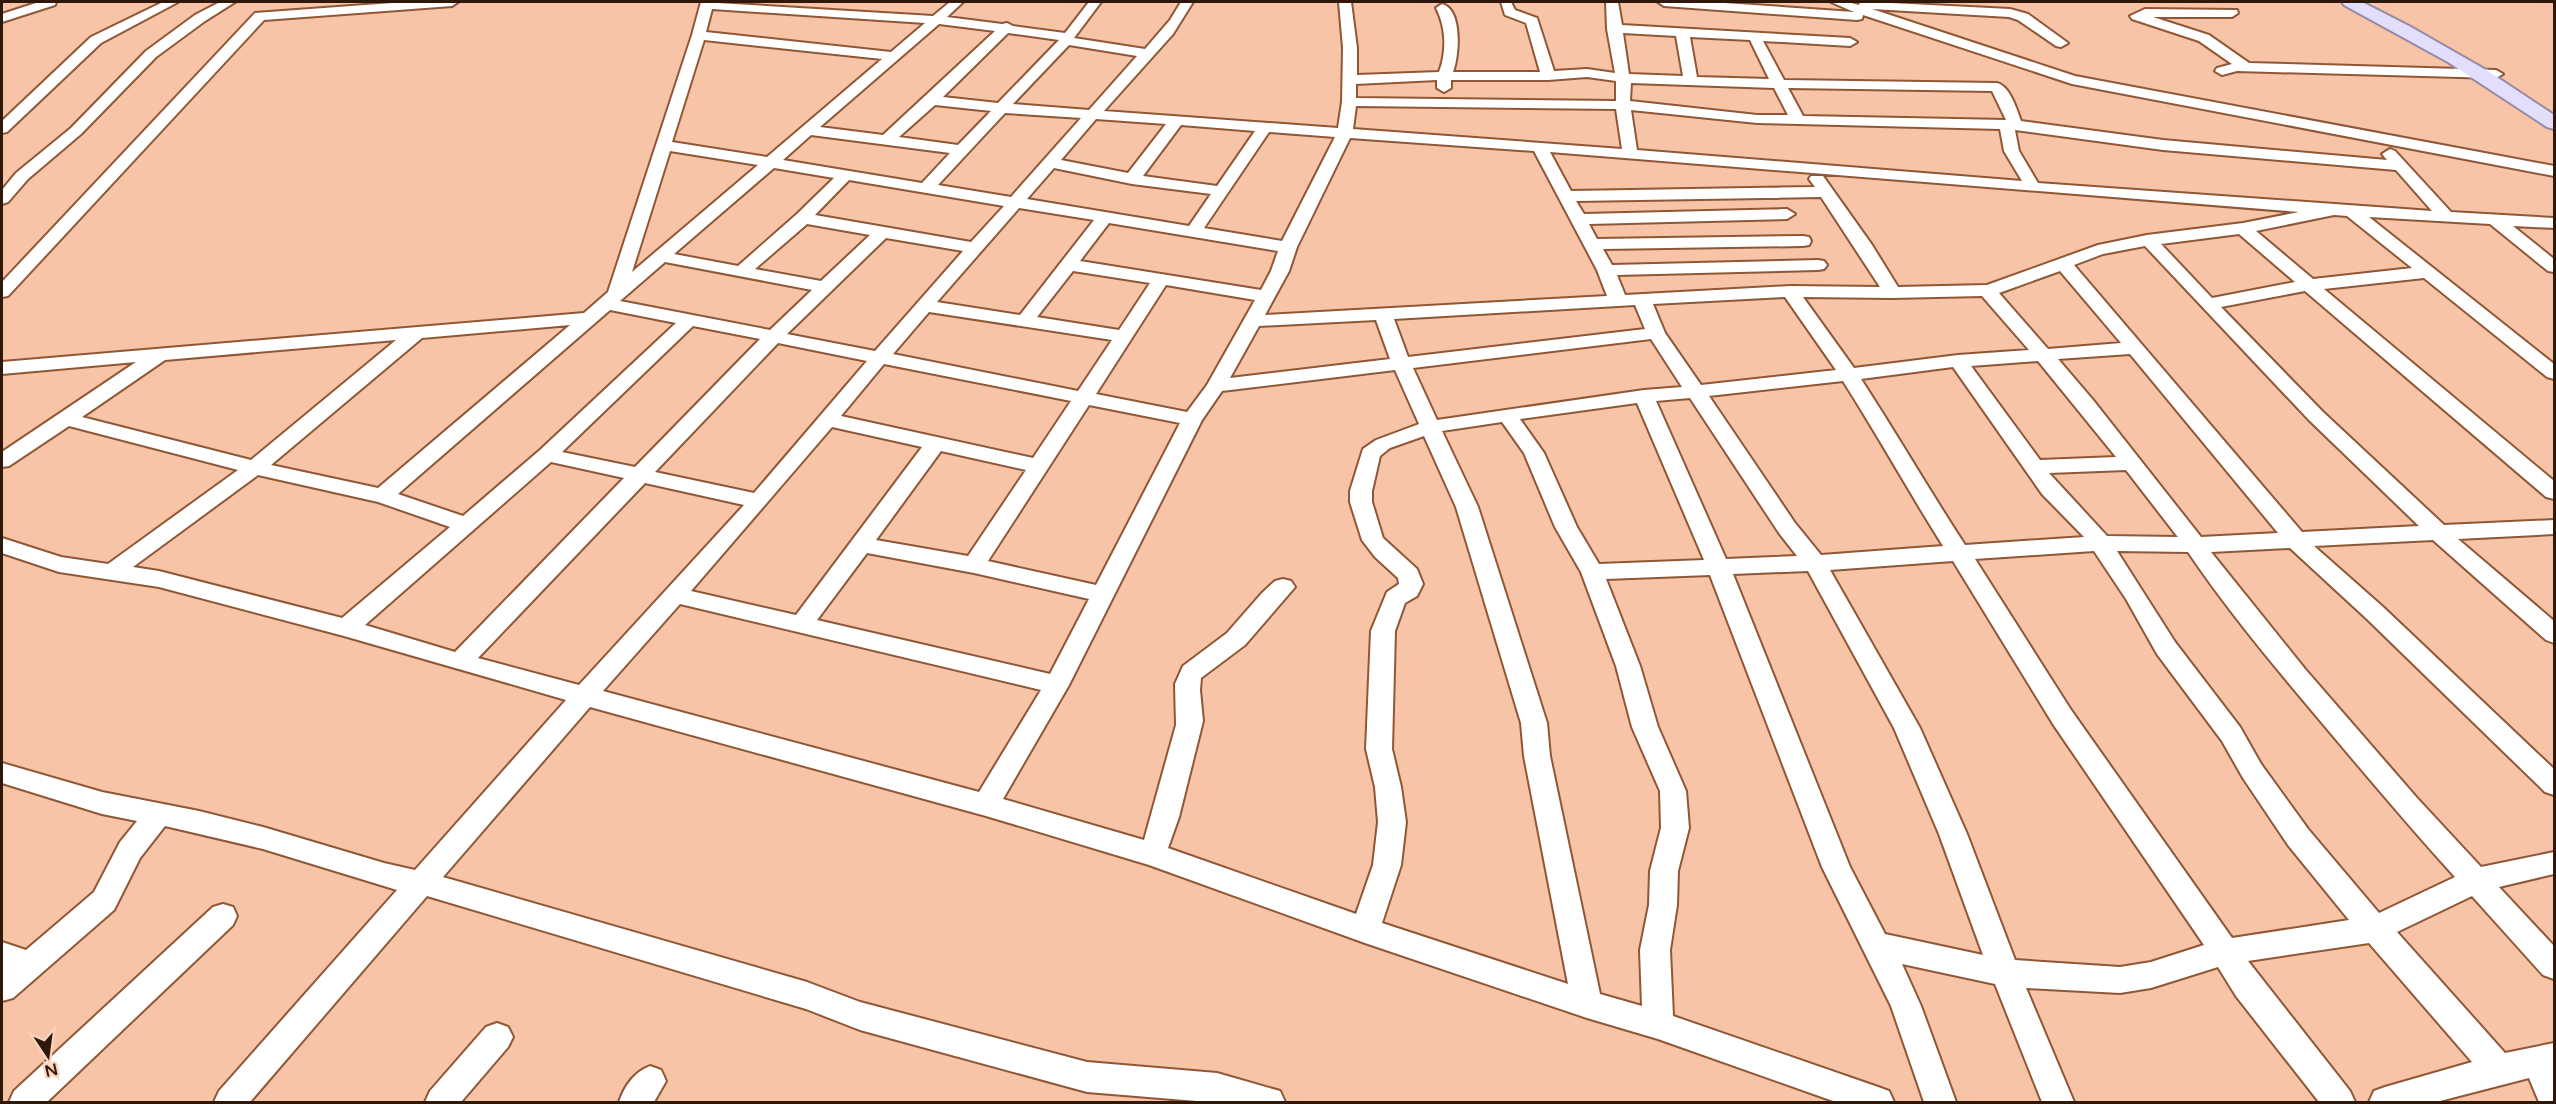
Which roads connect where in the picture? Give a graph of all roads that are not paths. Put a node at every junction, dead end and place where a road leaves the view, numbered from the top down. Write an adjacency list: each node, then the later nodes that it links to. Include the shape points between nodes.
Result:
1 (59, 2): 13 (street)
2 (172, 2): 56 (street, via 96,40)
3 (230, 2): 78 (street, via 200,18 151,54)
4 (452, 2): 17 (street)
5 (957, 2): 22 (street)
6 (1095, 2): 28 (street)
7 (1187, 2): 31 (street, via 1164,38)
8 (1345, 2): 40 (street)
9 (1612, 2): 24 (street)
10 (1664, 2): 20 (street)
11 (2350, 2): 36 (main road)
12 (2362, 2): 36 (main road, via 2427,34)
13 (47, 3): 21 (street)
14 (707, 3): 22 (street); 26 (street)
15 (1506, 3): 38 (street, via 1510,12 1535,26)
16 (1841, 3): 20 (street); 30 (street, via 2010,13 2023,17)
17 (269, 8): 109 (street)
18 (1442, 8): 37 (street, via 1450,22 1453,40)
19 (2232, 13): 33 (street, via 2136,15 2204,38)
20 (1879, 16): 35 (street)
21 (2, 18)
22 (937, 20): 23 (street); 32 (street)
23 (1007, 27): 28 (street); 44 (street)
24 (1614, 29): 25 (street); 39 (street)
25 (1682, 33): 27 (street); 41 (street)
26 (699, 35): 32 (street); 61 (street)
27 (1754, 36): 29 (street); 43 (street)
28 (1067, 38): 31 (street, via 1088,45); 48 (street)
29 (1850, 42)
30 (2061, 43)
31 (1147, 53): 49 (street)
32 (894, 56): 57 (street)
33 (2247, 68): 34 (street); 36 (street)
34 (2222, 71)
35 (2052, 73): 42 (street); 59 (street, via 2096,85)
36 (2490, 74): 50 (main road); 53 (main road)
37 (1443, 76): 38 (street); 40 (street); 46 (street)
38 (1548, 76): 39 (street, via 1587,73)
39 (1623, 78): 41 (street); 47 (street)
40 (1350, 80): 45 (street)
41 (1691, 81): 43 (street)
42 (2007, 81): 43 (street, via 1946,85); 54 (street)
43 (1781, 84): 52 (street)
44 (932, 100): 48 (street); 60 (street)
45 (1349, 102): 46 (street); 58 (street)
46 (1446, 103): 47 (street)
47 (1623, 105): 52 (street, via 1757,119); 64 (street)
48 (1003, 108): 49 (street); 63 (street)
49 (1093, 113): 51 (street); 66 (street)
50 (2554, 113)
51 (1178, 119): 55 (street); 71 (street)
52 (1797, 119): 54 (street)
53 (2554, 123)
54 (2011, 125): 67 (street, via 2163,145); 72 (street, via 2007,139 2011,153)
55 (1266, 126): 58 (street); 74 (street)
56 (2, 129)
57 (806, 130): 60 (street); 65 (street)
58 (1345, 132): 62 (street); 94 (street)
59 (2379, 138): 67 (street); 69 (street)
60 (887, 140): 63 (street)
61 (663, 145): 65 (street); 113 (street)
62 (1539, 147): 64 (street); 77 (street)
63 (962, 150): 73 (street)
64 (1630, 154): 68 (street)
65 (768, 162): 70 (street); 96 (street)
66 (1050, 163): 71 (street); 79 (street)
67 (2399, 166): 82 (street)
68 (1811, 170): 72 (street); 75 (street)
69 (2554, 171)
70 (845, 175): 73 (street); 84 (street)
71 (1132, 179): 74 (street)
72 (2033, 187): 80 (street)
73 (926, 188): 79 (street)
74 (1221, 191): 89 (street)
75 (1826, 192): 76 (street); 111 (street)
76 (1774, 193): 77 (street); 81 (street)
77 (1567, 196): 86 (street)
78 (2, 199)
79 (1015, 202): 83 (street); 95 (street)
80 (2342, 210): 82 (street); 88 (street); 103 (street)
81 (1787, 214): 86 (street); 91 (street)
82 (2445, 215): 85 (street)
83 (1105, 217): 89 (street); 98 (street)
84 (803, 218): 90 (street); 102 (street)
85 (2493, 218): 87 (street); 100 (street)
86 (1578, 219): 93 (street)
87 (2554, 223)
88 (2242, 228): 92 (street); 105 (street)
89 (1194, 231): 94 (street)
90 (882, 232): 95 (street); 106 (street)
91 (1803, 241): 93 (street); 99 (street)
92 (2151, 242): 97 (street, via 2108,248); 115 (street)
93 (1591, 244): 101 (street)
94 (1288, 247): 112 (street)
95 (975, 248): 116 (street)
96 (659, 256): 102 (street); 113 (street)
97 (2063, 264): 107 (street); 126 (street)
98 (1070, 265): 104 (street); 120 (street)
99 (1818, 265): 101 (street); 110 (street)
100 (2554, 267)
101 (1606, 270): 114 (street)
102 (742, 272): 106 (street)
103 (2427, 272): 105 (street); 134 (street)
104 (1161, 279): 112 (street); 124 (street)
105 (2310, 285): 115 (street); 152 (street)
106 (824, 287): 125 (street)
107 (1987, 290): 111 (street); 127 (street)
108 (1790, 291): 110 (street); 114 (street); 133 (street)
109 (2, 292)
110 (1834, 292): 111 (street)
111 (1892, 293)
112 (1267, 296): 121 (street)
113 (610, 298): 118 (street); 119 (street)
114 (1630, 299): 117 (street); 122 (street)
115 (2208, 304): 157 (street, via 2316,416)
116 (925, 306): 120 (street); 129 (street)
117 (1383, 315): 121 (street); 131 (street)
118 (587, 318): 123 (street); 153 (street)
119 (690, 320): 125 (street); 145 (street)
120 (1025, 321): 124 (street)
121 (1251, 321): 135 (street)
122 (1656, 333): 131 (street); 136 (street)
123 (415, 334): 128 (street); 150 (street)
124 (1123, 336): 138 (street)
125 (773, 337): 129 (street); 151 (street)
126 (2135, 348): 127 (street); 158 (street)
127 (2043, 354): 130 (street); 147 (street)
128 (159, 355): 132 (street); 140 (street)
129 (879, 358): 138 (street); 142 (street)
130 (1958, 361): 133 (street); 149 (street)
131 (1401, 363): 135 (street); 143 (street)
132 (2, 368)
133 (1848, 374): 136 (street); 163 (street)
134 (2554, 374)
135 (1216, 386): 141 (street)
136 (1695, 392): 137 (street); 164 (street)
137 (1644, 396): 139 (street); 166 (street)
138 (1083, 397): 141 (street); 148 (street)
139 (1507, 415): 143 (street); 168 (street, via 1534,453 1566,527)
140 (66, 419): 146 (street); 150 (street)
141 (1192, 419): 170 (street)
142 (829, 420): 144 (street); 154 (street)
143 (1431, 427): 188 (street, via 1376,448 1370,454 1361,491 1373,540 1409,575 1411,584 1409,590 1395,598 1383,631 1378,749 1392,822 1387,866); 196 (street, via 1467,507 1534,723 1537,756)
144 (936, 443): 148 (street); 161 (street)
145 (547, 455): 151 (street); 155 (street)
146 (2, 461)
147 (2130, 463): 149 (street); 162 (street)
148 (1038, 466): 165 (street)
149 (2034, 467): 159 (street)
150 (254, 468): 153 (street); 167 (street)
151 (642, 475): 154 (street); 175 (street)
152 (2554, 492)
153 (382, 496): 155 (street)
154 (759, 501): 171 (street)
155 (467, 525): 173 (street)
156 (2554, 527): 157 (street)
157 (2438, 532): 158 (street); 174 (street)
158 (2295, 539): 162 (street); 179 (street)
159 (2099, 543): 162 (street); 163 (street); 187 (street, via 2166,648 2231,734 2277,808)
160 (2, 544): 167 (street, via 59,564)
161 (860, 544): 165 (street); 172 (street)
162 (2195, 545): 184 (street, via 2296,675 2407,806)
163 (1958, 554): 164 (street); 190 (street, via 2062,717)
164 (1815, 563): 166 (street); 194 (street, via 1907,728 1953,834)
165 (974, 565): 170 (street)
166 (1719, 568): 168 (street); 189 (street, via 1836,867)
167 (113, 571): 173 (street, via 198,588)
168 (1592, 572): 197 (street, via 1628,666 1645,727 1673,791 1675,828 1664,871 1655,950)
169 (1283, 587): 182 (street, via 1269,597 1261,612 1234,641 1187,679 1190,723 1165,824)
170 (1103, 594): 176 (street)
171 (674, 596): 172 (street); 177 (street)
172 (802, 624): 176 (street)
173 (346, 628): 175 (street)
174 (2554, 634)
175 (460, 662): 177 (street)
176 (1057, 685): 180 (street)
177 (585, 695): 180 (street); 185 (street)
178 (2, 773): 181 (street, via 102,803)
179 (2554, 785)
180 (987, 806): 182 (street)
181 (159, 814): 185 (street, via 263,838); 192 (street, via 127,856 104,902)
182 (1152, 854): 188 (street)
183 (2554, 863): 184 (street)
184 (2477, 880): 187 (street); 193 (street)
185 (422, 883): 203 (street); 205 (street, via 807,996 860,1016 1087,1077 1217,1088)
186 (223, 916): 202 (street)
187 (2375, 929): 190 (street); 200 (street)
188 (1365, 930): 196 (street)
189 (1876, 945): 194 (street); 207 (street, via 1906,1006)
190 (2225, 952): 194 (street, via 2151,975 2120,980); 209 (street, via 2247,986)
191 (2, 955): 192 (street)
192 (29, 964): 195 (street)
193 (2554, 966)
194 (2005, 973): 208 (street)
195 (2, 988)
196 (1587, 1004): 197 (street)
197 (1658, 1025): 206 (street)
198 (497, 1037): 204 (street)
199 (2546, 1060): 200 (street); 201 (street)
200 (2499, 1069): 210 (street)
201 (2554, 1099)
202 (25, 1102)
203 (230, 1102)
204 (441, 1102)
205 (1269, 1102)
206 (1878, 1102)
207 (1940, 1102)
208 (2058, 1102)
209 (2339, 1102)
210 (2385, 1102)

